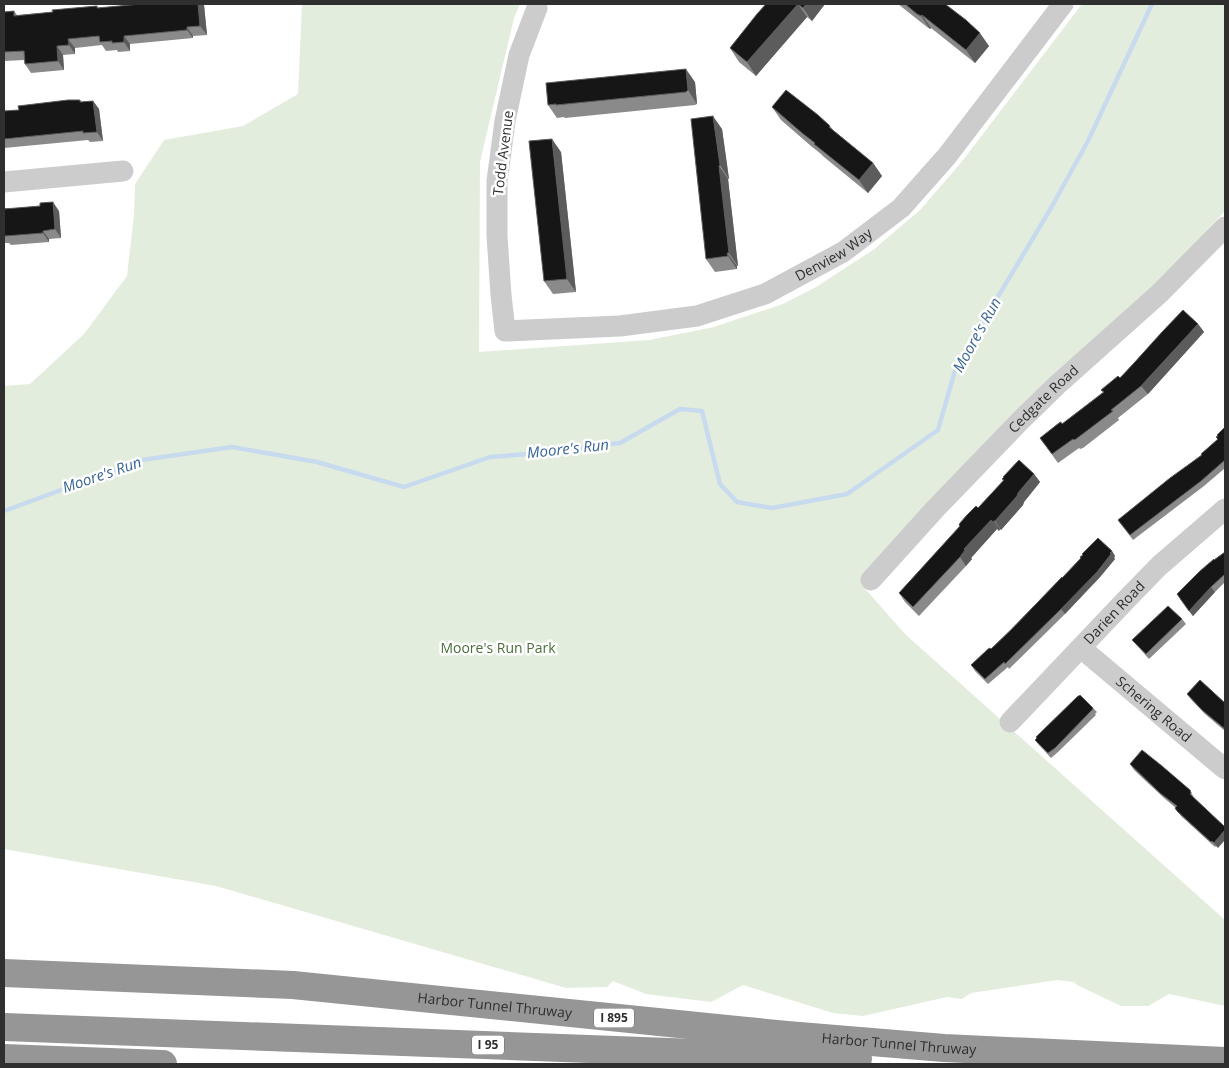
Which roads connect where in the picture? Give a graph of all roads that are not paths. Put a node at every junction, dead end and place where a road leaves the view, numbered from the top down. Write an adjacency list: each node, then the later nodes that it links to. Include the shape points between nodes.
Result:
1 (1063, 4): 6 (street, Denview Way, via 947,156 901,208 843,252 765,294 697,316 620,326)
2 (537, 8): 6 (street, Todd Avenue, via 519,55 497,181 497,236)
3 (123, 171): 4 (street)
4 (4, 182)
5 (1225, 227): 8 (street, Cedgate Road, via 1160,293 1020,421)
6 (505, 331)
7 (1225, 509): 9 (street, Darien Road, via 1159,566)
8 (870, 580)
9 (1081, 648): 10 (street, Darien Road); 11 (street, Schering Road)
10 (1010, 722)
11 (1225, 770)
12 (4, 973): 15 (highway, Harbor Tunnel Thruway / I 895, via 292,985 787,1036 944,1048)
13 (4, 1028): 17 (highway, I 95)
14 (4, 1058): 16 (highway)
15 (1225, 1061)
16 (163, 1064)
17 (972, 1064)

